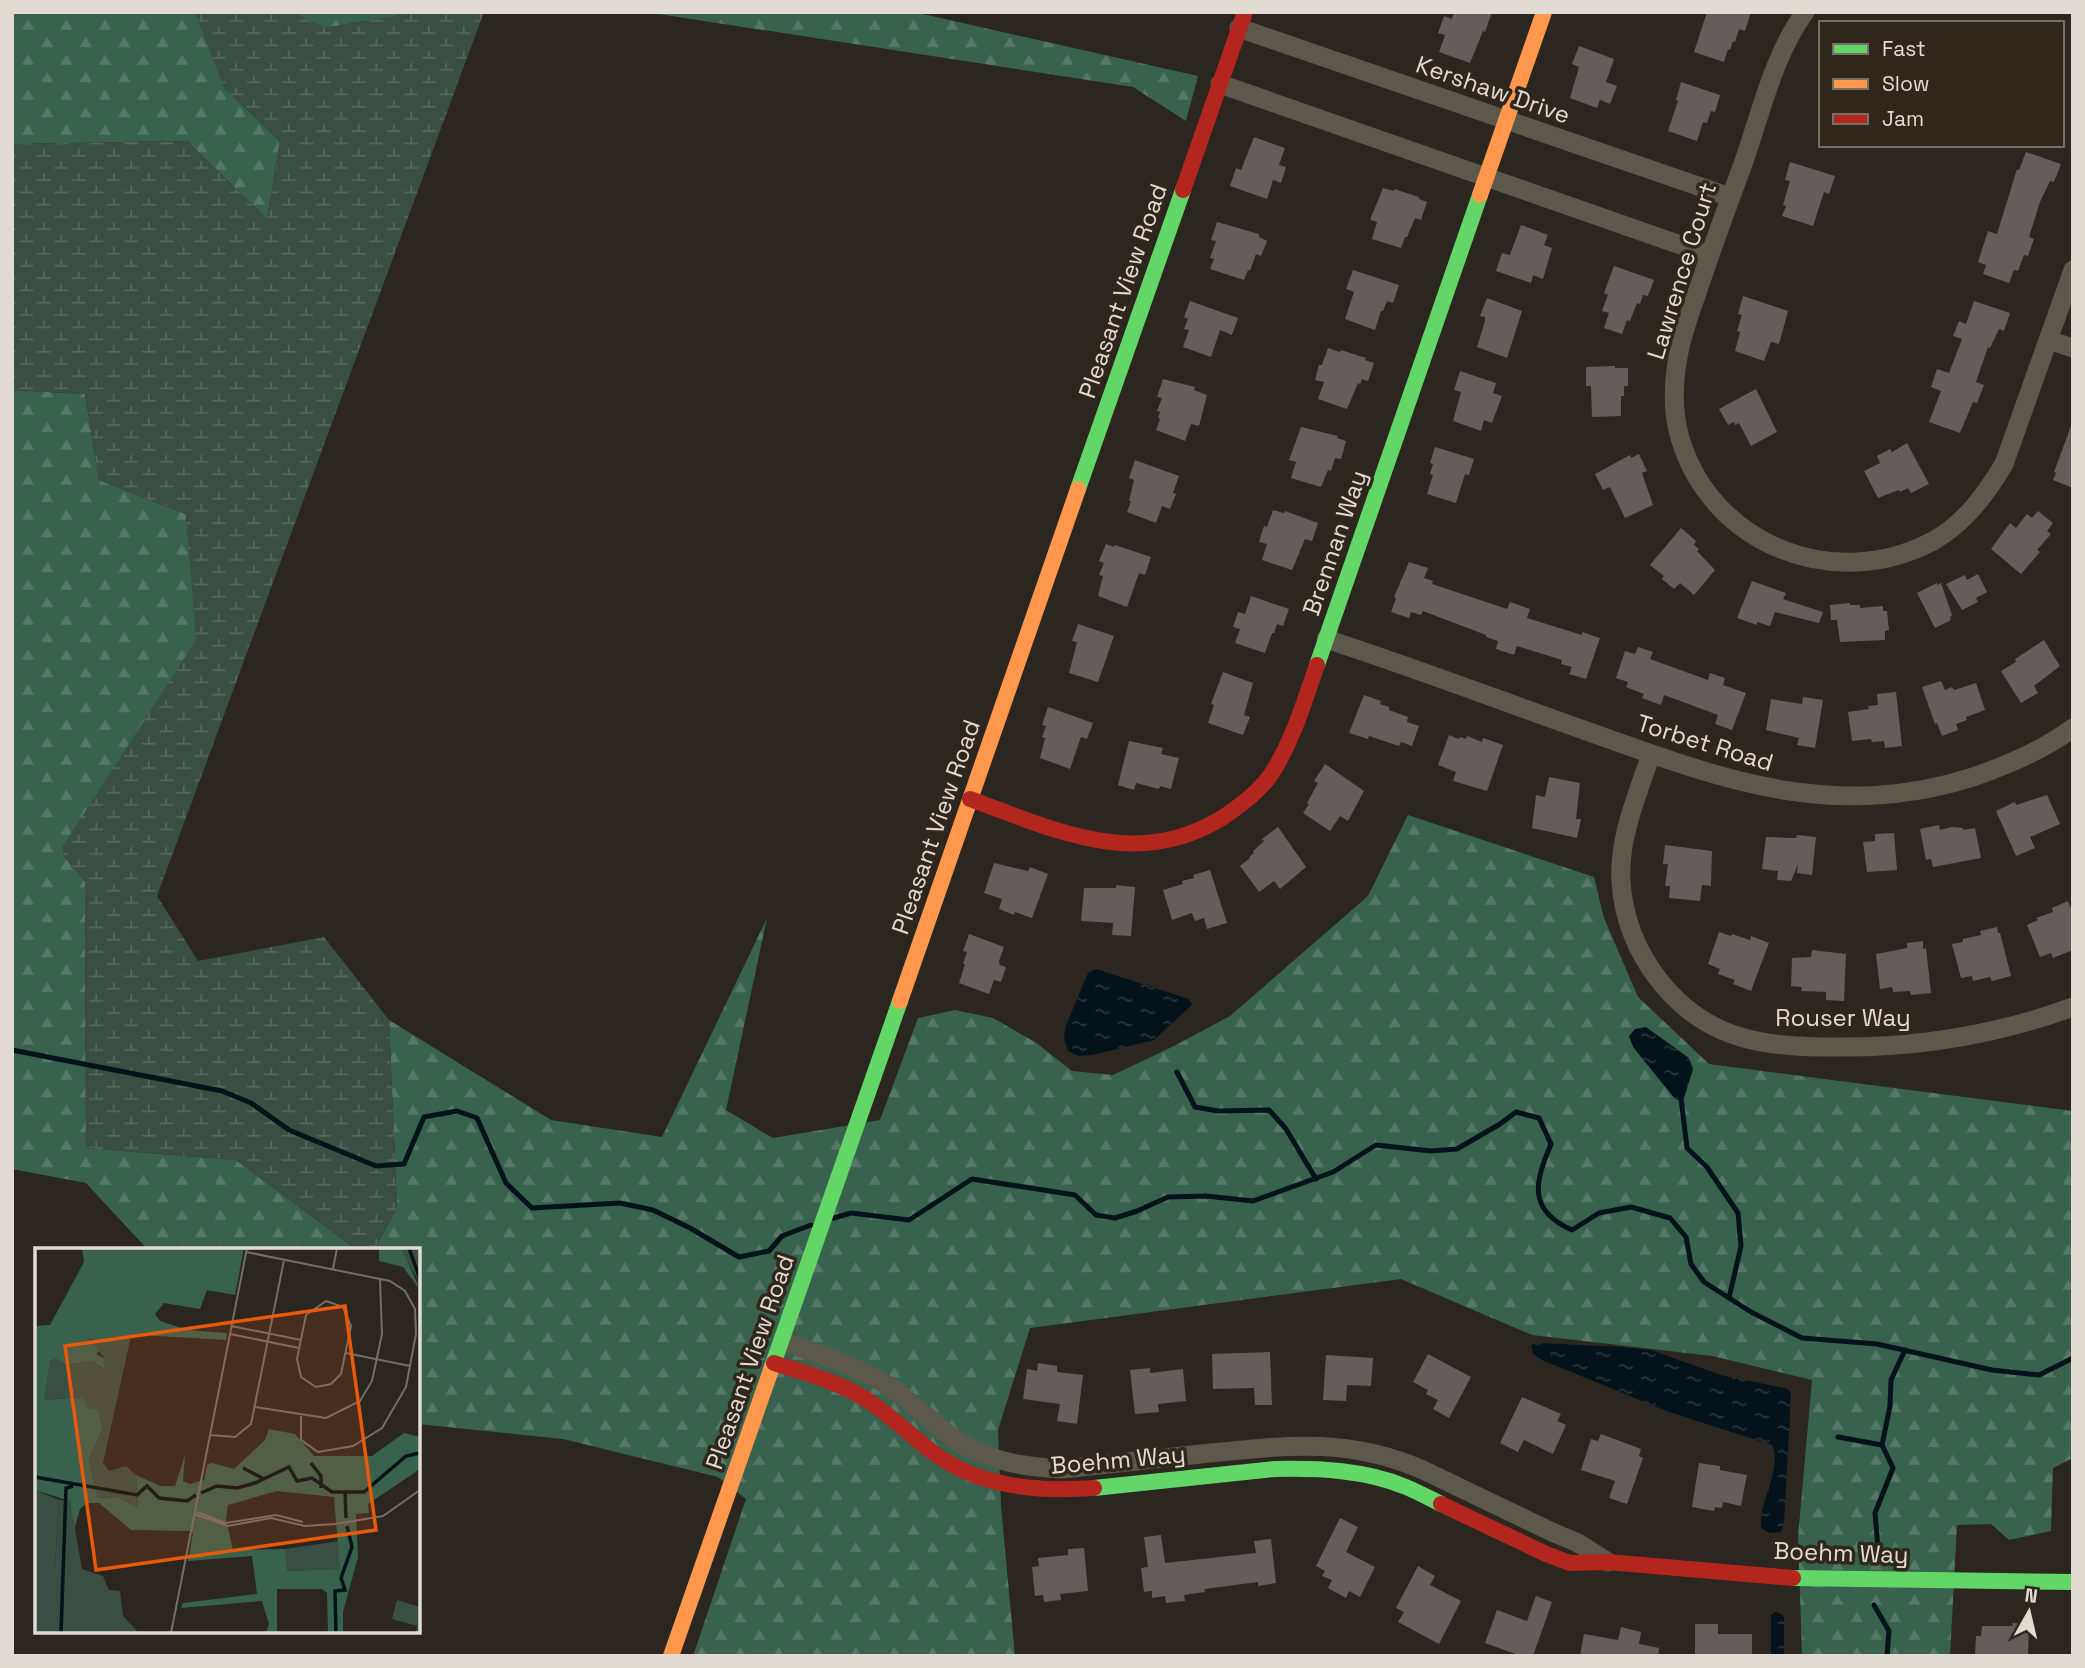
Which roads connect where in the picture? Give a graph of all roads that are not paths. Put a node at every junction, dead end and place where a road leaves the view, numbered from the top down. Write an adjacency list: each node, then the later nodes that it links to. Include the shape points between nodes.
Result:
1 (1544, 12): 5 (street, Brennan Way)
2 (1805, 12): 7 (street, Lawrence Court, via 1783,49)
3 (1242, 20): 4 (street, Pleasant View Road); 5 (street, Kershaw Drive)
4 (1220, 84): 6 (street); 15 (street, Pleasant View Road)
5 (1506, 121): 6 (street, Brennan Way); 7 (street, Kershaw Drive)
6 (1486, 178): 8 (street); 12 (street, Brennan Way)
7 (1730, 197): 8 (street, Lawrence Court)
8 (1709, 255): 10 (street, Lawrence Court, via 1675,370 1680,438 1692,468 1733,521 1794,555 1828,562 1865,562 1903,554 1935,540 1964,518 1988,492 2004,464)
9 (2073, 270): 10 (street, Lawrence Court)
10 (2048, 340): 11 (street)
11 (2073, 348)
12 (1326, 639): 14 (street, Torbet Road); 15 (street, Brennan Way, via 1280,760 1248,798 1200,830 1149,844 1121,845 1079,837)
13 (2073, 728): 14 (street, Torbet Road, via 1994,770 1914,791 1871,796 1833,797 1750,785)
14 (1651, 754): 16 (street, Rouser Way, via 1622,853 1624,906 1642,956 1658,981 1710,1024 1772,1044 1867,1047 1940,1042)
15 (970, 799): 17 (street, Pleasant View Road)
16 (2073, 1007)
17 (782, 1341): 18 (street, Pleasant View Road); 19 (street, Boehm Way, via 885,1383)
18 (774, 1363): 21 (street, Boehm Way, via 866,1399); 27 (street, Pleasant View Road)
19 (962, 1443): 20 (street, Boehm Way, via 993,1459 1062,1469); 21 (street)
20 (1289, 1446): 22 (street); 23 (street, Boehm Way, via 1370,1451)
21 (950, 1463): 22 (street, Boehm Way, via 984,1479 1041,1491)
22 (1296, 1468): 24 (street, Boehm Way, via 1372,1477)
23 (1440, 1478): 24 (street); 25 (street, Boehm Way, via 1578,1543)
24 (1434, 1501): 25 (street, Boehm Way, via 1570,1563)
25 (1608, 1562): 26 (street, Boehm Way, via 1792,1578)
26 (2073, 1582)
27 (671, 1656)

